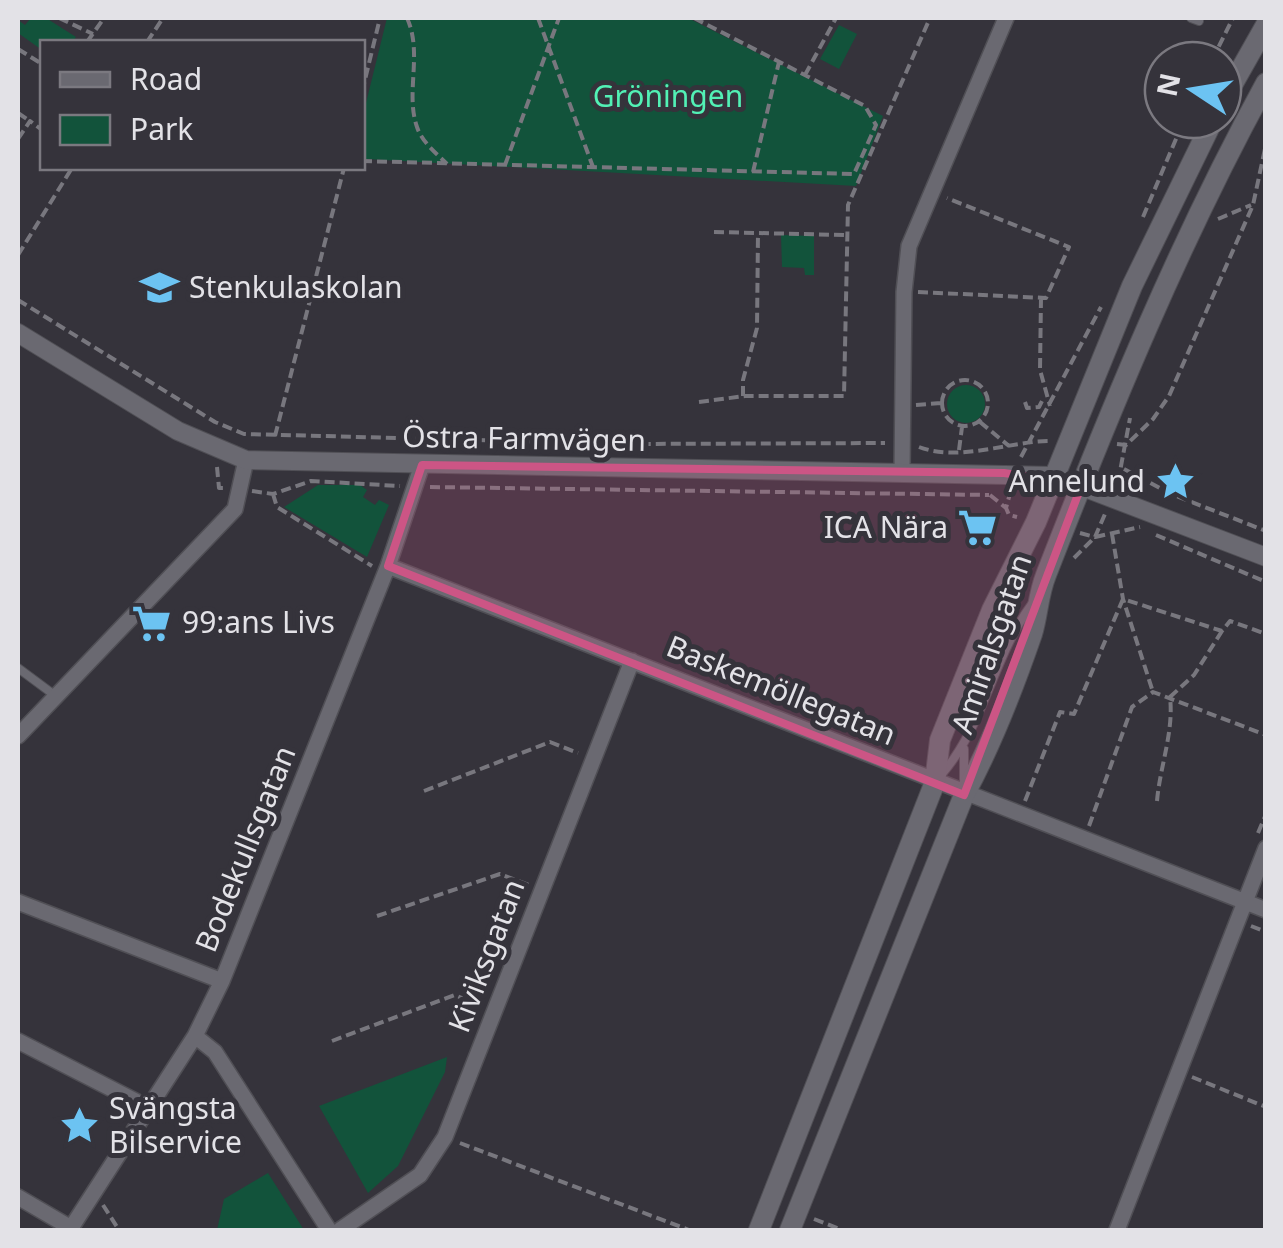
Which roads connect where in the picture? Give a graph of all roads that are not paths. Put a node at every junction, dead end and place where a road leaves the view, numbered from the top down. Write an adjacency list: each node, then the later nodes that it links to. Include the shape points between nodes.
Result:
1 (1006, 18): 9 (street, via 909,246)
2 (1266, 25): 3 (main road)
3 (1243, 66)
4 (1266, 83): 10 (main road, Amiralsgatan)
5 (1203, 140): 10 (main road, Amiralsgatan, via 1132,286)
6 (18, 333): 7 (street, Östra Farmvägen, via 178,431)
7 (246, 460): 8 (street, Östra Farmvägen); 18 (street, via 243,490 223,522)
8 (422, 465): 9 (street, Östra Farmvägen); 12 (street, Bodekullsgatan)
9 (902, 472): 10 (street, Östra Farmvägen)
10 (1066, 479): 11 (street); 13 (main road, Amiralsgatan); 14 (main road, Amiralsgatan)
11 (1266, 558)
12 (386, 570): 16 (street, Baskemöllegatan); 27 (street, Bodekullsgatan)
13 (1005, 580): 15 (lane); 21 (main road, Amiralsgatan, via 943,732)
14 (1038, 595): 15 (lane); 22 (main road, Amiralsgatan, via 1032,633)
15 (1007, 637): 20 (lane)
16 (632, 661): 21 (street, Baskemöllegatan); 34 (street, Kiviksgatan, via 445,1137 420,1176)
17 (18, 668): 18 (lane)
18 (53, 694): 19 (street)
19 (18, 736)
20 (964, 749): 21 (lane); 22 (lane)
21 (935, 782): 22 (street, Baskemöllegatan); 35 (main road, Amiralsgatan)
22 (964, 795): 25 (street, Baskemöllegatan); 36 (main road, Amiralsgatan)
23 (1266, 848): 25 (street)
24 (18, 902): 27 (street)
25 (1244, 902): 26 (street, Baskemöllegatan); 37 (street)
26 (1266, 910)
27 (222, 981): 28 (street, Bodekullsgatan)
28 (195, 1036): 30 (street, Bodekullsgatan); 33 (street, via 215,1052)
29 (18, 1042): 30 (street)
30 (149, 1108): 32 (street, Bodekullsgatan)
31 (18, 1197): 32 (street)
32 (71, 1228)
33 (329, 1230)
34 (340, 1230)
35 (759, 1230)
36 (790, 1230)
37 (1117, 1230)

